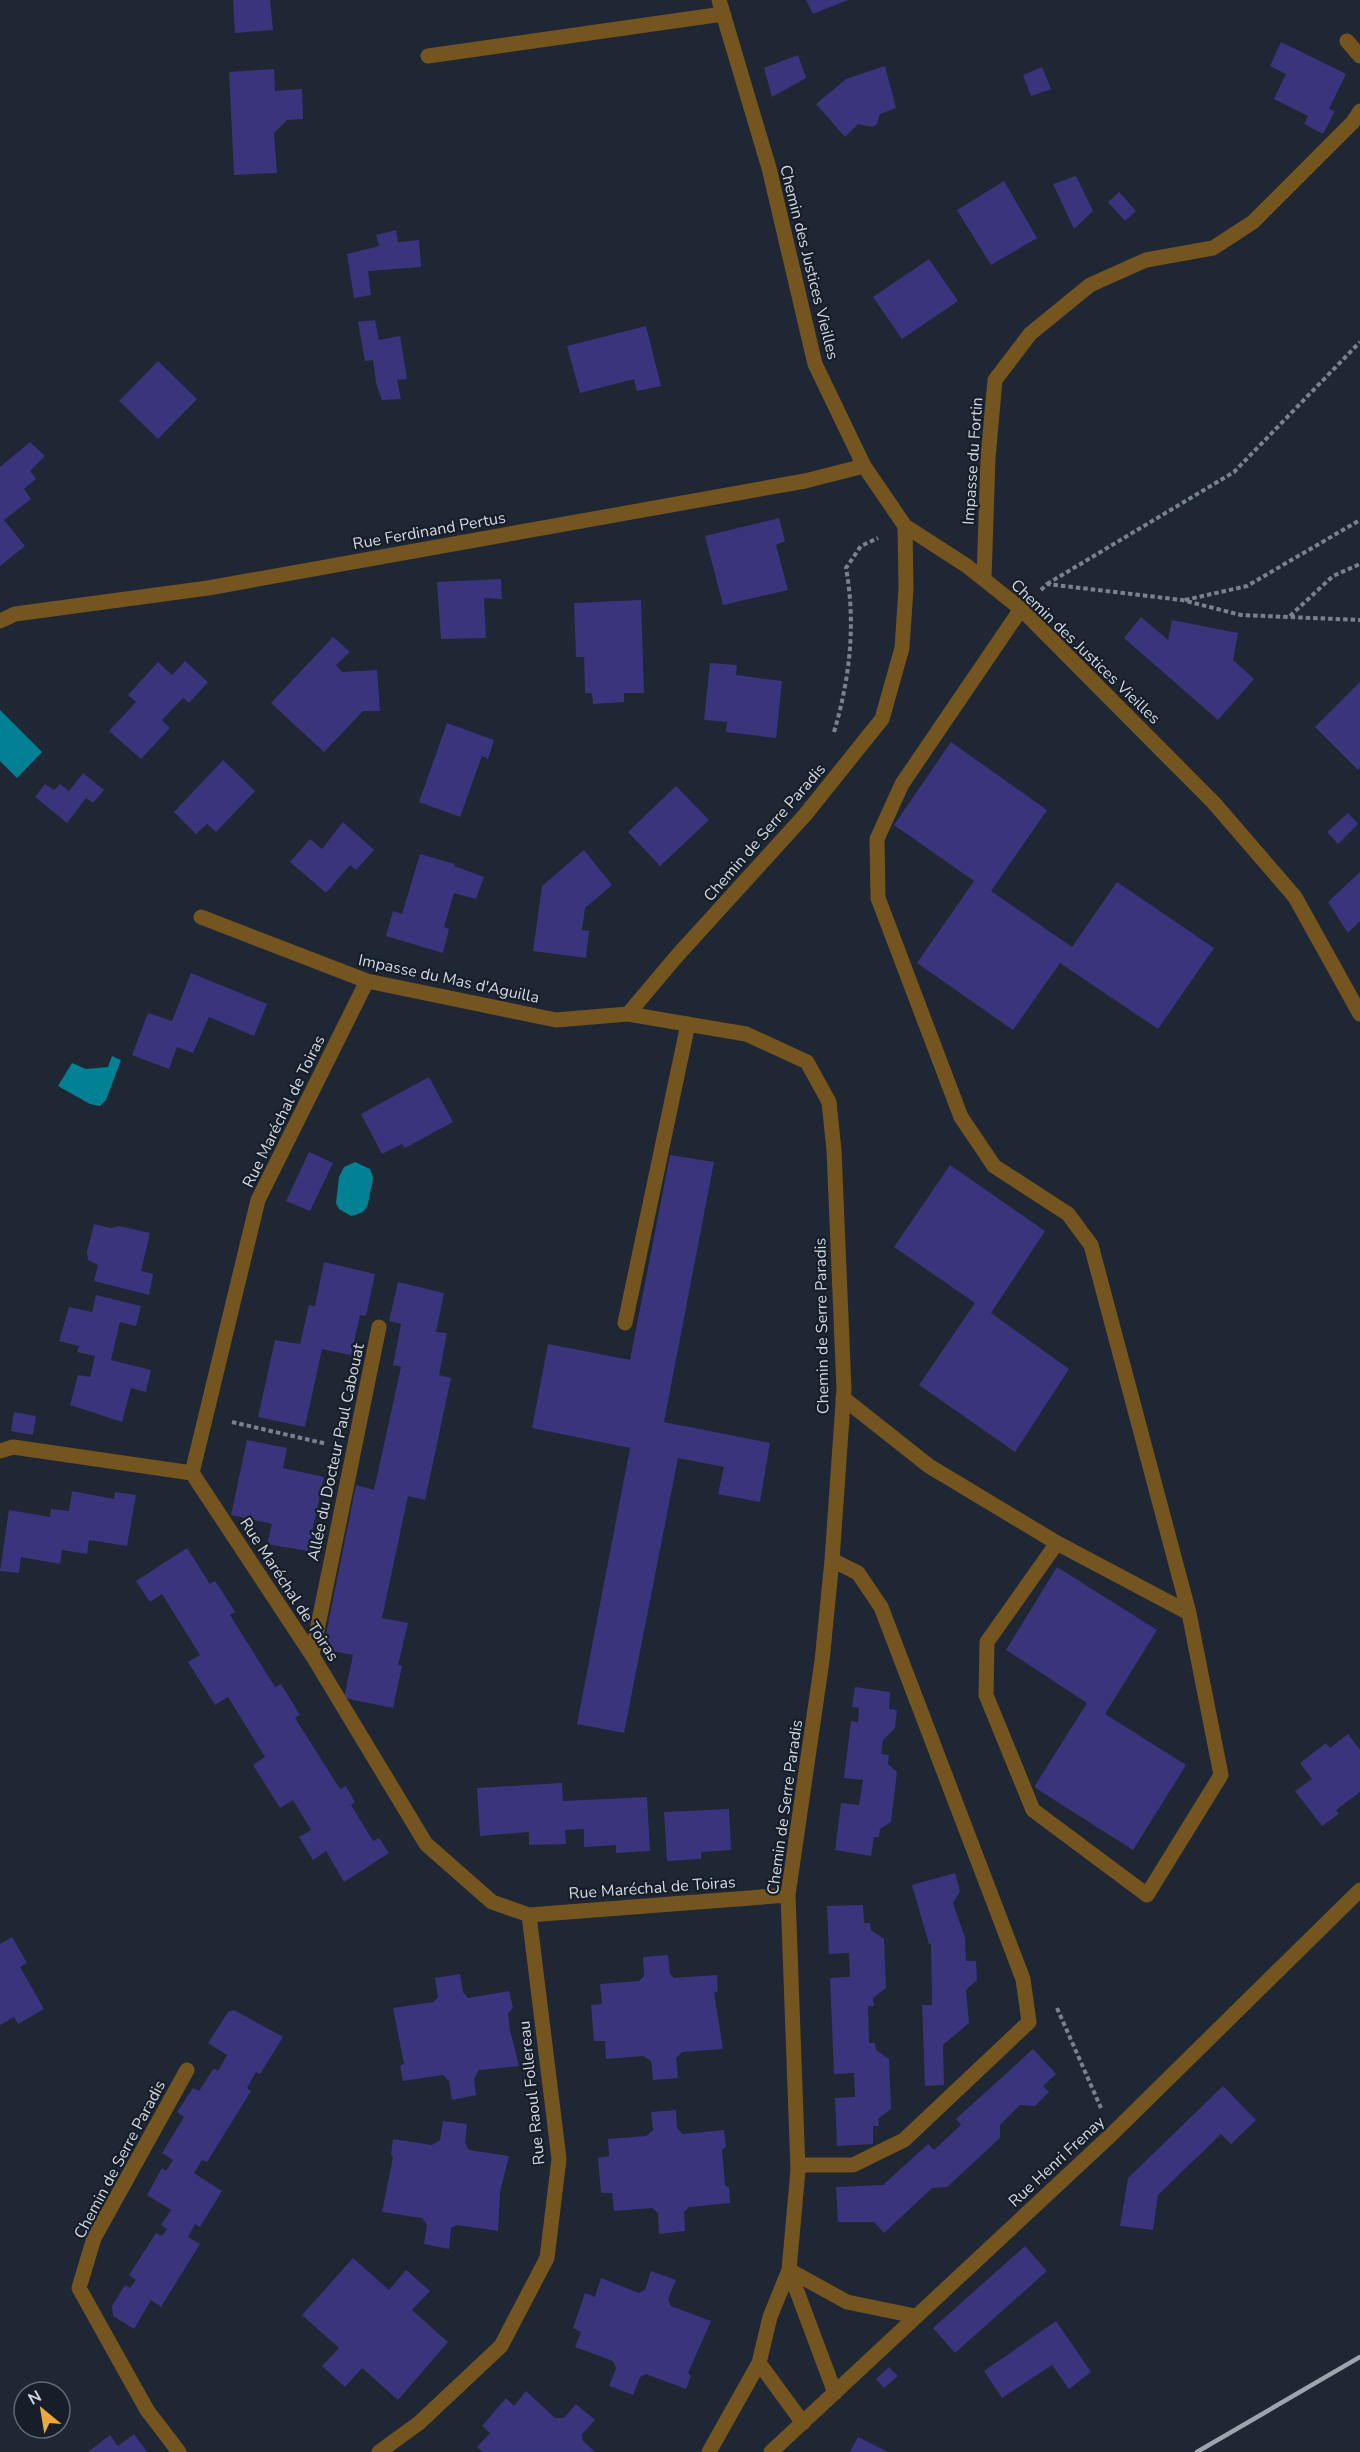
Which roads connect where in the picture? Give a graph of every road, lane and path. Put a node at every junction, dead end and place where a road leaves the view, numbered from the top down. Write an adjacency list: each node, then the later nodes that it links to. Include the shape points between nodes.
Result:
1 (721, 7): 3 (street); 7 (street, Chemin des Justices Vieilles, via 769,168 815,364)
2 (1347, 41): 4 (street)
3 (428, 56)
4 (1360, 56)
5 (1360, 111): 11 (street, Impasse du Fortin, via 1253,222 1213,248 1146,260 1090,285 1030,334 995,380)
6 (1360, 342): 12 (path, via 1234,472)
7 (864, 466): 9 (street, Chemin des Justices Vieilles); 17 (street, Rue Ferdinand Pertus, via 805,482 208,588 15,614)
8 (1360, 520): 13 (path, via 1247,586)
9 (905, 526): 11 (street, Chemin des Justices Vieilles); 18 (path, via 861,546 846,568 852,605 850,651 842,704); 21 (street, Chemin de Serre Paradis, via 902,648 882,719 806,815)
10 (1360, 564): 15 (path, via 1333,576)
11 (984, 579): 14 (street, Chemin des Justices Vieilles)
12 (1047, 584): 13 (path); 14 (path)
13 (1182, 600): 15 (path, via 1241,615)
14 (1021, 609): 22 (street, Chemin des Justices Vieilles, via 1214,803 1295,897); 33 (street, via 902,784 877,839 878,898 961,1117 994,1166 1068,1214 1090,1245)
15 (1290, 616): 16 (path)
16 (1360, 620)
17 (0, 621)
18 (832, 736)
19 (201, 917): 20 (street, Impasse du Mas d'Aguilla)
20 (367, 981): 21 (street, Impasse du Mas d'Aguilla, via 556,1020); 27 (street, Rue Maréchal de Toiras, via 258,1200)
21 (628, 1014): 23 (street, Chemin de Serre Paradis)
22 (1360, 1014)
23 (688, 1024): 24 (street); 26 (street, Chemin de Serre Paradis, via 746,1034 807,1062 830,1102)
24 (625, 1323)
25 (379, 1327): 29 (street, Allée du Docteur Paul Cabouat)
26 (843, 1398): 31 (street, via 929,1466); 32 (street, Chemin de Serre Paradis)
27 (205, 1415): 29 (path); 30 (street, Rue Maréchal de Toiras)
28 (0, 1450): 30 (street, via 13,1447)
29 (352, 1450): 34 (street, Allée du Docteur Paul Cabouat)
30 (192, 1473): 34 (street, Rue Maréchal de Toiras)
31 (1057, 1543): 33 (street); 33 (street, via 987,1642 986,1695 1033,1810 1148,1894 1221,1775)
32 (832, 1560): 36 (street, Chemin de Serre Paradis, via 822,1661); 38 (street, via 858,1573 881,1606)
33 (1188, 1613)
34 (312, 1654): 37 (street, Rue Maréchal de Toiras, via 426,1844 492,1902)
35 (1360, 1890): 40 (street, Rue Henri Frenay)
36 (788, 1895): 37 (street, Rue Maréchal de Toiras); 41 (street, Chemin de Serre Paradis)
37 (529, 1915): 48 (street, Rue Raoul Follereau, via 559,2159 547,2258 501,2346 419,2423)
38 (1023, 1979): 40 (path, via 1050,1993); 41 (street, via 1029,2022 904,2139 853,2165)
39 (187, 2070): 47 (street, Chemin de Serre Paradis, via 94,2238 79,2288 147,2410)
40 (1112, 2134): 43 (street, Rue Henri Frenay)
41 (798, 2164): 42 (street, Chemin de Serre Paradis)
42 (789, 2270): 43 (street, via 846,2302); 44 (street, via 770,2317); 45 (street, Chemin de Serre Paradis)
43 (915, 2316): 45 (street, Rue Henri Frenay)
44 (759, 2363): 46 (street); 49 (street)
45 (835, 2393): 46 (street, Rue Henri Frenay)
46 (802, 2422): 50 (street, Rue Henri Frenay)
47 (179, 2452)
48 (379, 2452)
49 (709, 2452)
50 (771, 2452)

